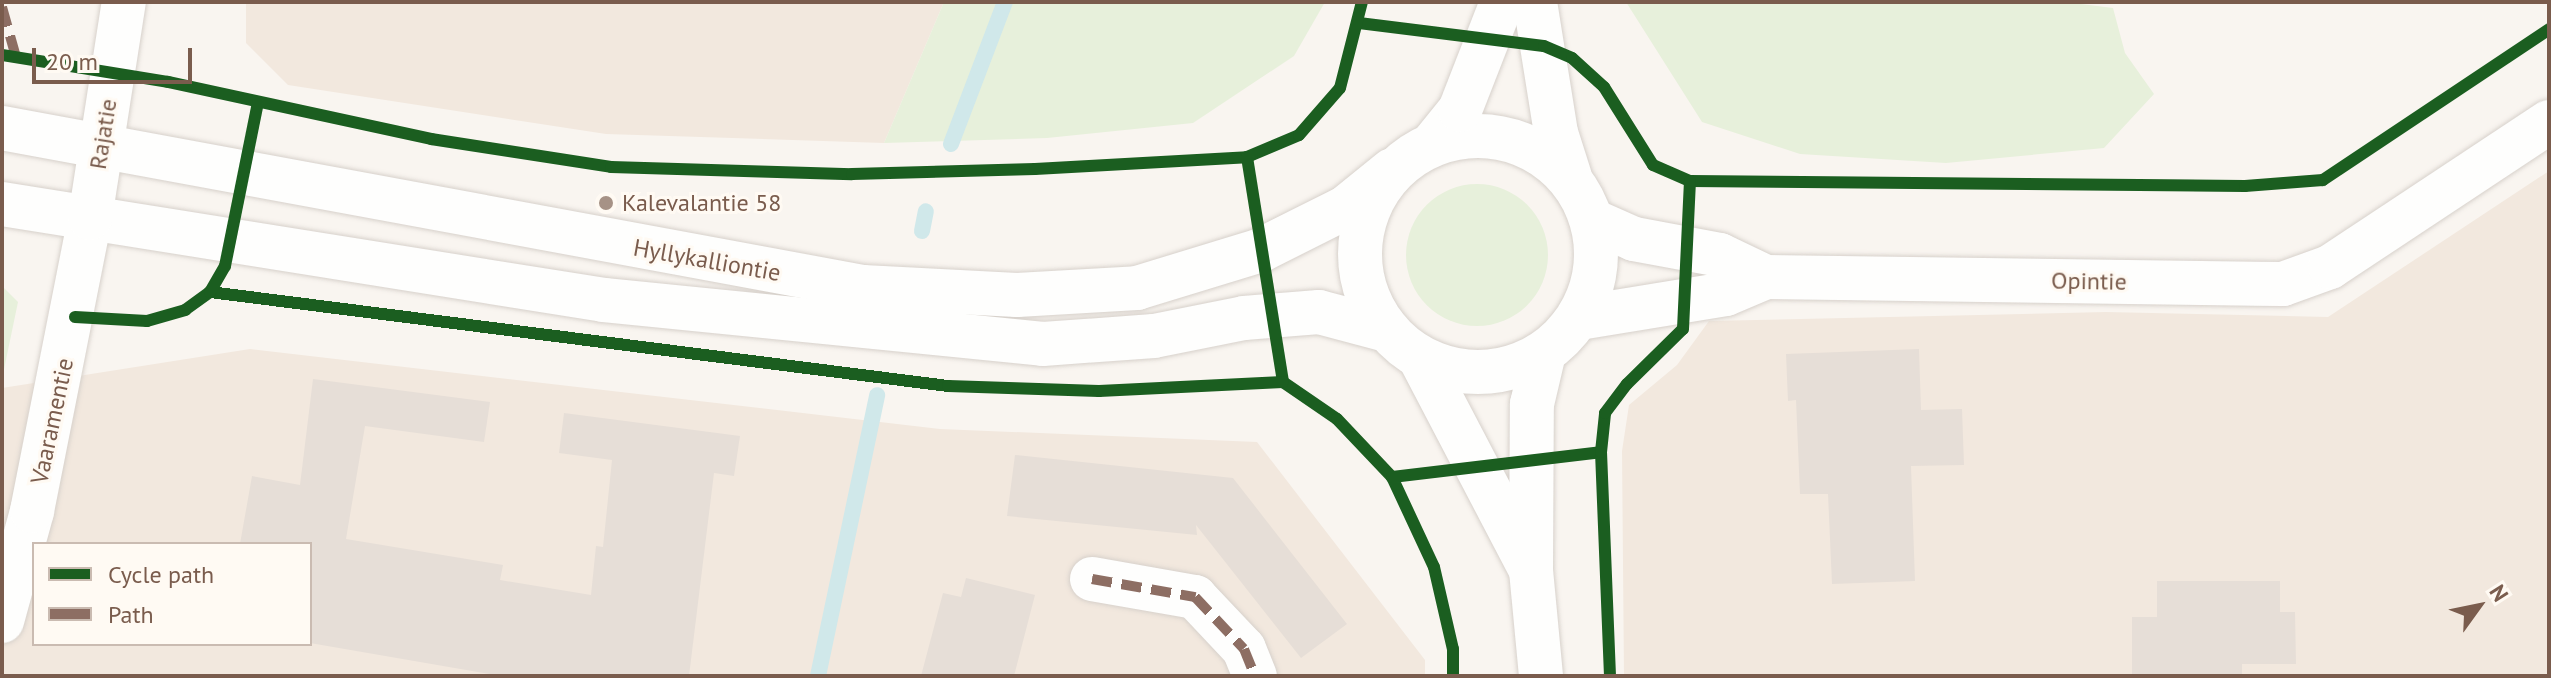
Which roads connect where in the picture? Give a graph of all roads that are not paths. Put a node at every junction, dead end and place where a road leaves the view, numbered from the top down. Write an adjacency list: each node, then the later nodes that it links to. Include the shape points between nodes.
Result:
1 (124, 2): 7 (main road, Rajatie)
2 (1502, 2): 6 (main road, via 1460,110)
3 (1535, 2): 9 (main road, via 1556,133)
4 (2549, 122): 13 (main road, Opintie, via 2330,267 2283,284)
5 (2, 128): 7 (main road, Hyllykalliontie)
6 (1434, 142): 8 (main road); 9 (main road, via 1482,134 1531,146)
7 (102, 145): 8 (main road, Hyllykalliontie, via 863,287 1017,295 1137,288 1261,250 1345,208); 11 (main road, Rajatie)
8 (1392, 170): 15 (main road, via 1368,206 1358,249 1365,292)
9 (1570, 177): 12 (main road)
10 (2, 204): 11 (main road, Hyllykalliontie)
11 (90, 218): 15 (main road, Hyllykalliontie, via 604,300 1043,344 1154,336 1244,318 1319,312); 20 (main road, Vaaramentie, via 39,481)
12 (1593, 221): 13 (main road, Opintie, via 1634,239 1720,255); 14 (main road, via 1597,271)
13 (1766, 277): 14 (main road, via 1726,294)
14 (1579, 318): 16 (main road)
15 (1386, 330): 17 (main road)
16 (1544, 353): 17 (main road, via 1504,370 1475,371); 18 (main road, via 1532,404)
17 (1420, 358): 18 (main road)
18 (1531, 570): 22 (main road)
19 (1092, 579): 21 (main road, via 1195,597 1244,649)
20 (2, 621)
21 (1255, 676)
22 (1541, 676)

